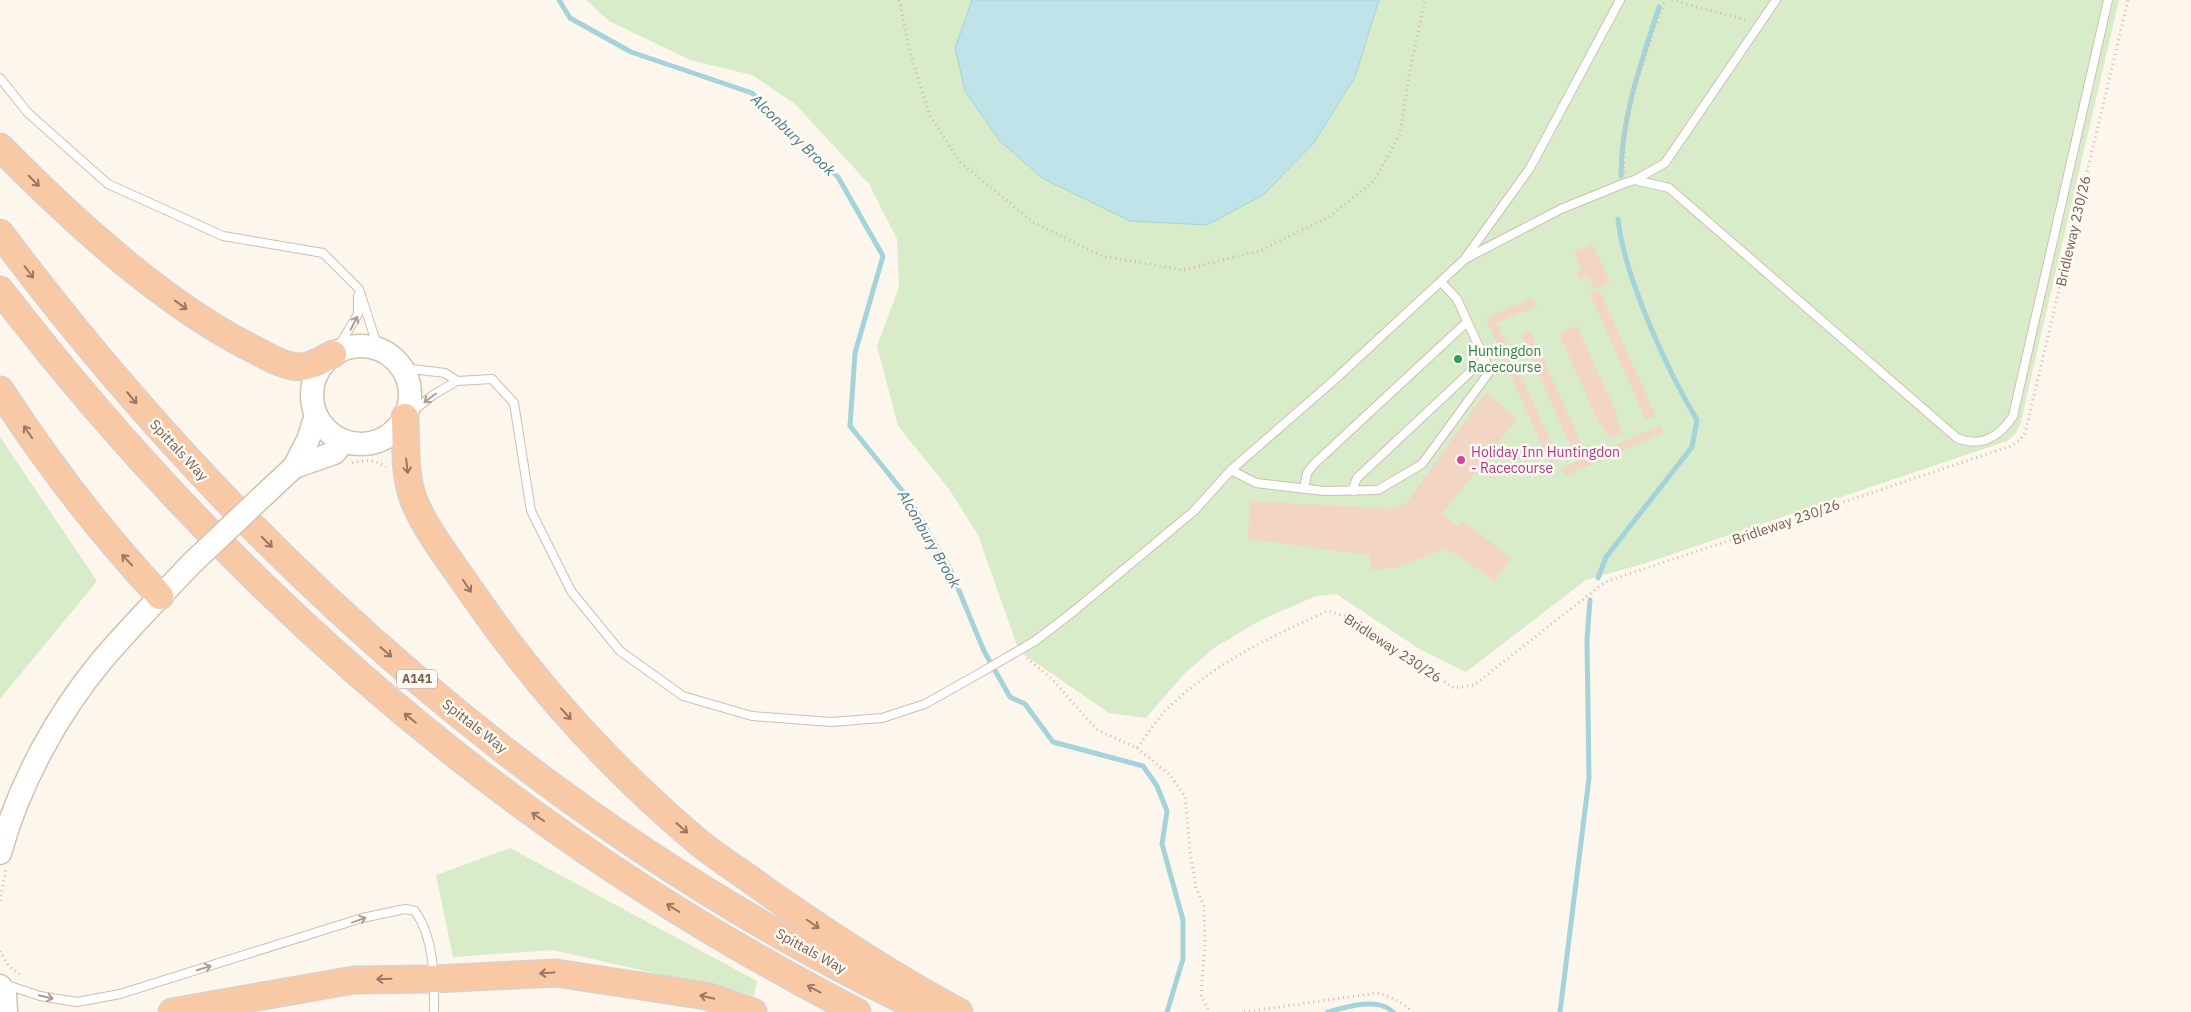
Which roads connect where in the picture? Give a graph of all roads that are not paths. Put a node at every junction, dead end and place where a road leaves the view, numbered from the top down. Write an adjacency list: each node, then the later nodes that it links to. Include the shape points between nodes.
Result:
1 (1620, 0): 8 (lane, via 1530,168)
2 (1776, 0): 6 (lane, via 1664,163)
3 (2108, 0): 6 (lane, via 2013,416 2005,429 1992,438 1976,443 1957,438 1669,188)
4 (0, 78): 10 (lane, via 28,113 108,184 223,236 323,252)
5 (0, 147): 14 (highway, one-way to 14, via 94,235 176,301 217,329 278,362 300,367 316,364)
6 (1635, 180): 8 (lane, via 1560,209)
7 (0, 233): 35 (highway, Spittals Way / A141, one-way to 35, via 91,350 190,463 294,570 413,676 522,763 644,850 771,929)
8 (1465, 259): 9 (lane)
9 (1441, 282): 12 (lane, via 1457,299); 23 (lane)
10 (358, 289): 13 (lane); 14 (lane, one-way to 10, via 358,314)
11 (0, 290): 34 (highway, A141, one-way to 11, via 650,893 516,801 388,700 320,641 209,534 100,414)
12 (1467, 322): 15 (lane); 24 (lane, via 1314,464 1307,474)
13 (378, 348): 14 (main road, via 353,346); 16 (main road)
14 (334, 353): 19 (main road, via 322,364 313,386)
15 (1484, 359): 25 (lane, via 1357,478); 25 (lane, via 1490,370 1422,464 1378,490)
16 (404, 368): 17 (lane, via 445,373); 20 (main road, via 411,397)
17 (456, 381): 20 (lane, one-way to 20); 23 (lane, via 492,379 514,403 531,511 571,591 620,650 683,696 752,716 831,722 882,718 925,704 1019,651 1074,611 1194,511)
18 (0, 390): 26 (highway, one-way to 18, via 119,552 58,476)
19 (316, 415): 21 (main road, via 331,433); 22 (main road)
20 (406, 417): 21 (main road, via 392,434 372,443); 36 (highway, one-way to 36, via 406,464 414,500 431,530 504,639 600,751 698,842 826,933 910,986)
21 (344, 442): 22 (main road, via 334,453)
22 (294, 467): 26 (main road, bridge)
23 (1231, 470): 24 (lane, via 1256,483)
24 (1304, 489): 25 (lane)
25 (1352, 491)
26 (160, 596): 27 (main road, via 103,659 63,714 15,808)
27 (4, 859)
28 (434, 979): 29 (lane, one-way to 28, via 57,1000 77,1002 102,998 362,918 405,909 415,911 426,926); 31 (highway, one-way to 31, via 354,980); 32 (lane); 33 (highway, one-way to 28, via 706,996 556,973)
29 (0, 984): 30 (main road, via 5,994)
30 (6, 1012)
31 (172, 1012)
32 (434, 1012)
33 (754, 1012)
34 (857, 1012)
35 (928, 1012)
36 (959, 1012)

